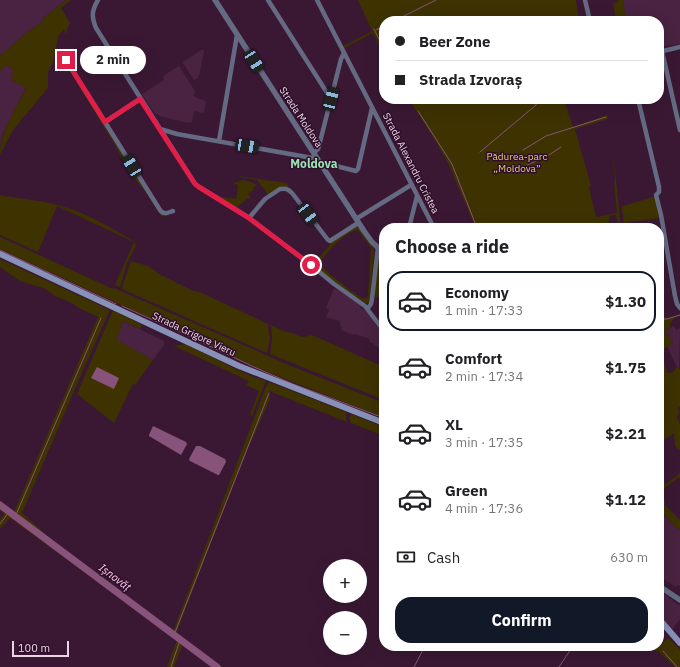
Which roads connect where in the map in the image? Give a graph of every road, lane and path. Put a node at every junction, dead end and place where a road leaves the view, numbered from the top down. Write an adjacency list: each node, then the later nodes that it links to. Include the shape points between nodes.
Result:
1 (98, 0): 13 (street, via 93,21)
2 (215, 0): 7 (street, Strada Moldova)
3 (268, 0): 14 (street)
4 (317, 0): 10 (street, Strada Alexandru Cristea)
5 (585, 0): 6 (street)
6 (589, 16)
7 (237, 35): 20 (street); 21 (street, Strada Moldova)
8 (680, 47): 9 (street)
9 (664, 51)
10 (344, 53): 14 (street); 16 (street, Strada Alexandru Cristea)
11 (66, 60): 17 (street)
12 (664, 64): 19 (street)
13 (140, 99): 17 (street); 18 (street)
14 (331, 99): 21 (street, via 319,146)
15 (639, 104): 30 (street, via 659,187 656,195)
16 (372, 108): 22 (street, via 358,170); 23 (street, Strada Alexandru Cristea)
17 (105, 122): 25 (street, via 160,210 165,213)
18 (160, 129): 20 (street); 26 (street, via 195,184)
19 (680, 130)
20 (219, 141): 22 (street)
21 (314, 153): 22 (street, Strada Moldova)
22 (319, 161): 27 (street, Strada Moldova)
23 (412, 185): 24 (street, Strada Alexandru Cristea); 27 (street)
24 (417, 196): 28 (street); 29 (street, Strada Alexandru Cristea)
25 (173, 211)
26 (249, 218): 27 (street, via 268,196 280,189 286,189 330,241); 34 (street)
27 (357, 221): 32 (street, Strada Moldova)
28 (410, 223)
29 (431, 223)
30 (662, 223)
31 (664, 234): 35 (street, via 672,286)
32 (378, 247): 34 (street, via 372,299)
33 (0, 254): 37 (main road, Strada Grigore Vieru, via 239,366)
34 (368, 308): 36 (street)
35 (680, 308)
36 (379, 324)
37 (379, 421)
38 (664, 590): 39 (street)
39 (680, 600)
40 (664, 625): 41 (main road)
41 (680, 643)

